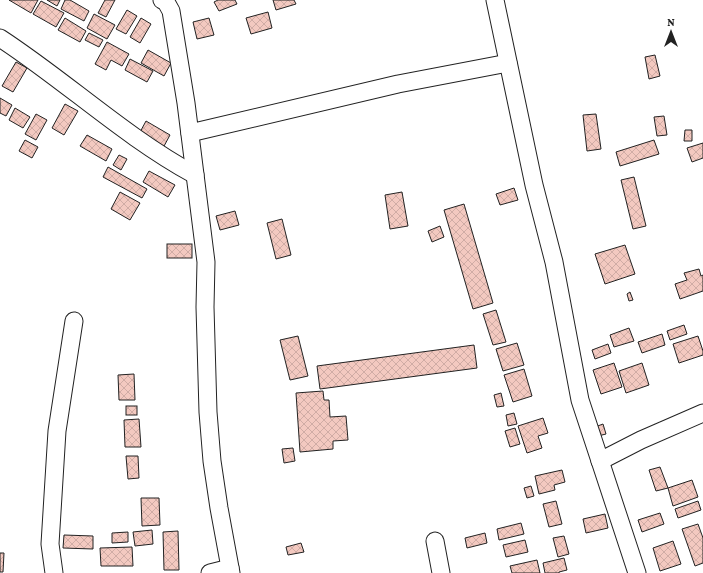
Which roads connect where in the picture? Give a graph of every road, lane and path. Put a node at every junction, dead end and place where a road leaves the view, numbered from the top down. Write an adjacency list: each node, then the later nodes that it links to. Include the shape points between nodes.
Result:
1 (162, 0): 5 (street, via 171,11)
2 (495, 0): 4 (street)
3 (0, 38): 6 (street, via 93,107 176,164)
4 (508, 63): 5 (street, via 398,84); 9 (street, via 534,185 554,262 580,400)
5 (190, 133): 6 (street)
6 (195, 174): 11 (street, via 206,262 208,412 212,461)
7 (74, 321): 12 (street, via 57,431 50,544)
8 (703, 413): 9 (street)
9 (600, 461): 15 (street)
10 (435, 541): 14 (street)
11 (230, 570): 13 (street)
12 (54, 573)
13 (210, 573)
14 (441, 573)
15 (637, 573)

